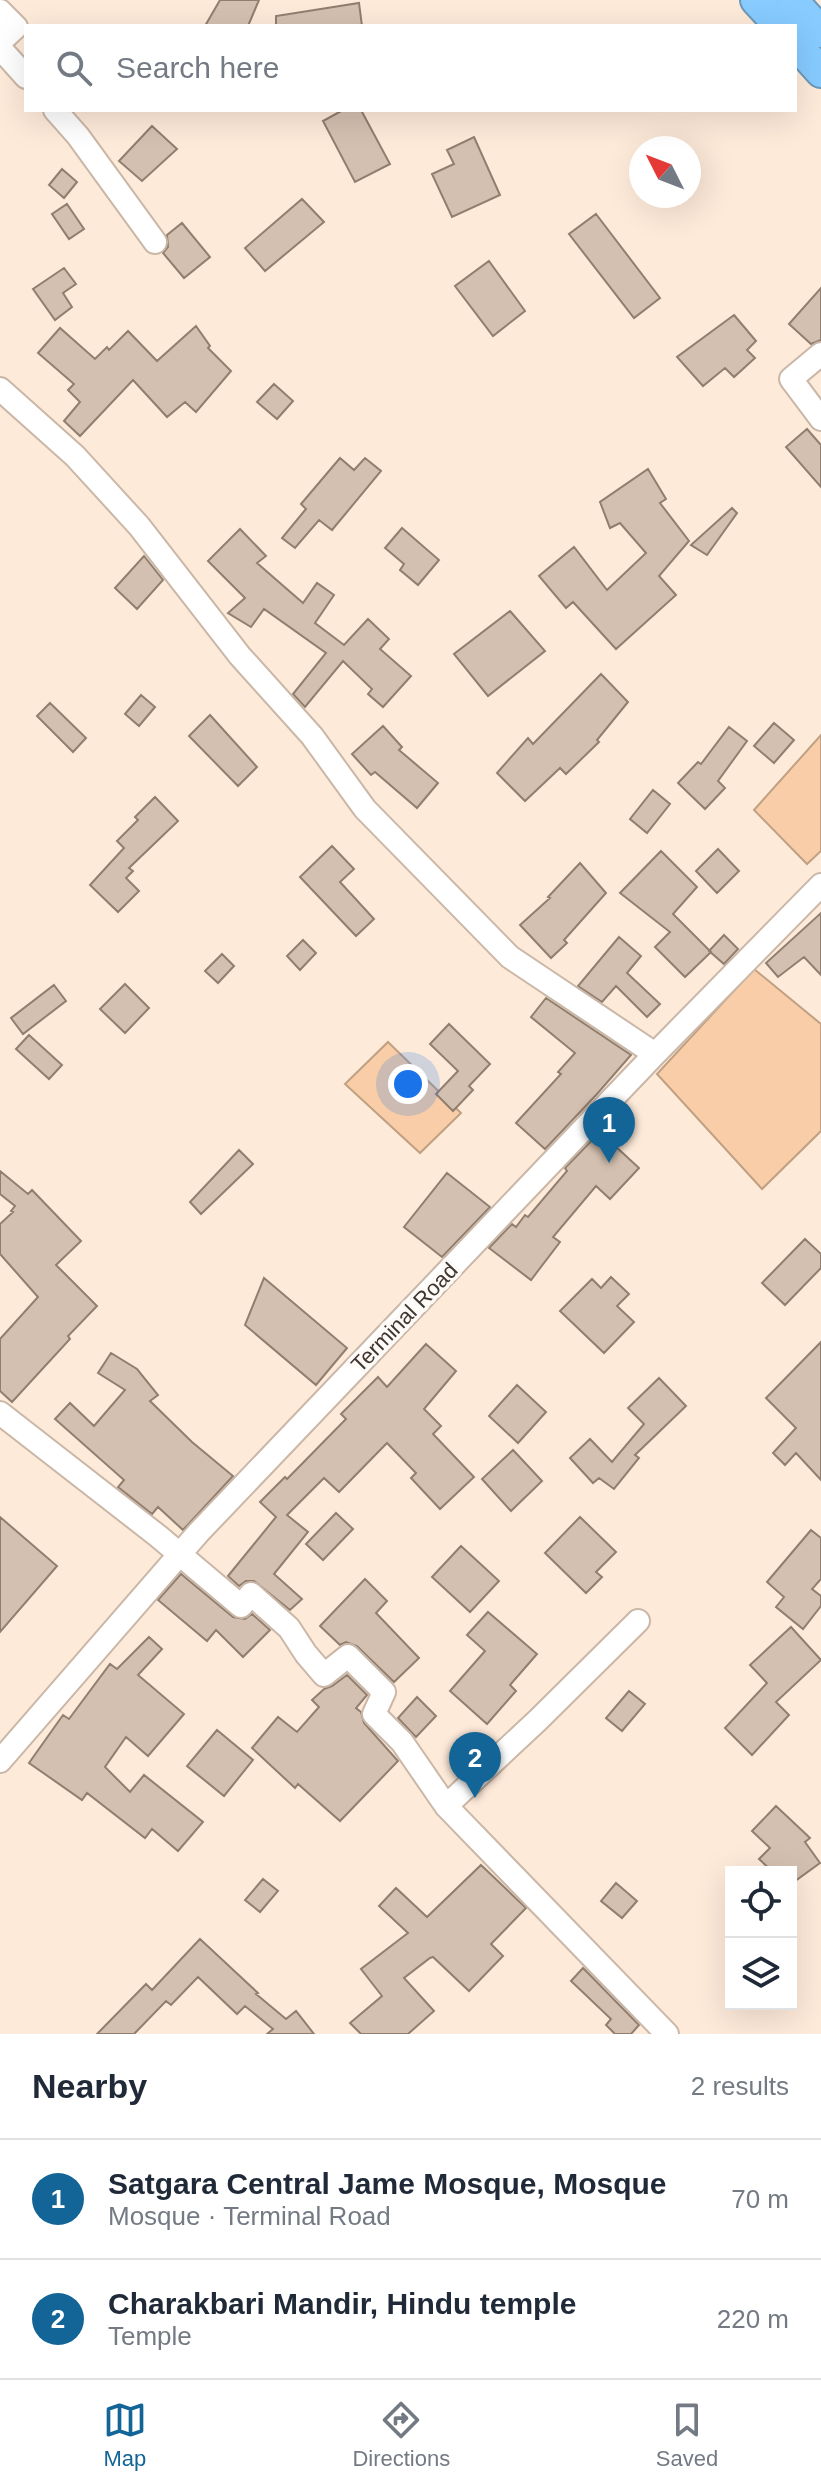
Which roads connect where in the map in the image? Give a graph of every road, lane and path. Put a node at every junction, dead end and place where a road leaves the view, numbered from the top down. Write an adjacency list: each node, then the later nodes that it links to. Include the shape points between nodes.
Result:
1 (756, 0): 4 (highway)
2 (792, 0): 5 (highway)
3 (0, 11): 6 (street, via 16,27)
4 (778, 24)
5 (821, 32)
6 (0, 45): 9 (street)
7 (797, 45): 8 (highway)
8 (821, 72)
9 (24, 75)
10 (57, 112): 11 (street)
11 (155, 242)
12 (821, 354): 14 (street, via 791,379)
13 (0, 389): 16 (street, via 75,456 139,526 240,656 312,736 365,809 510,957)
14 (821, 419)
15 (821, 885): 16 (street, Terminal Road)
16 (655, 1054): 18 (street, Terminal Road)
17 (0, 1413): 18 (street)
18 (179, 1553): 20 (street, Terminal Road); 21 (street, via 241,1606 251,1594 289,1628 324,1675 348,1656 384,1692 374,1714 402,1742)
19 (638, 1621): 21 (street)
20 (0, 1761)
21 (446, 1806): 22 (street)
22 (667, 2034)

